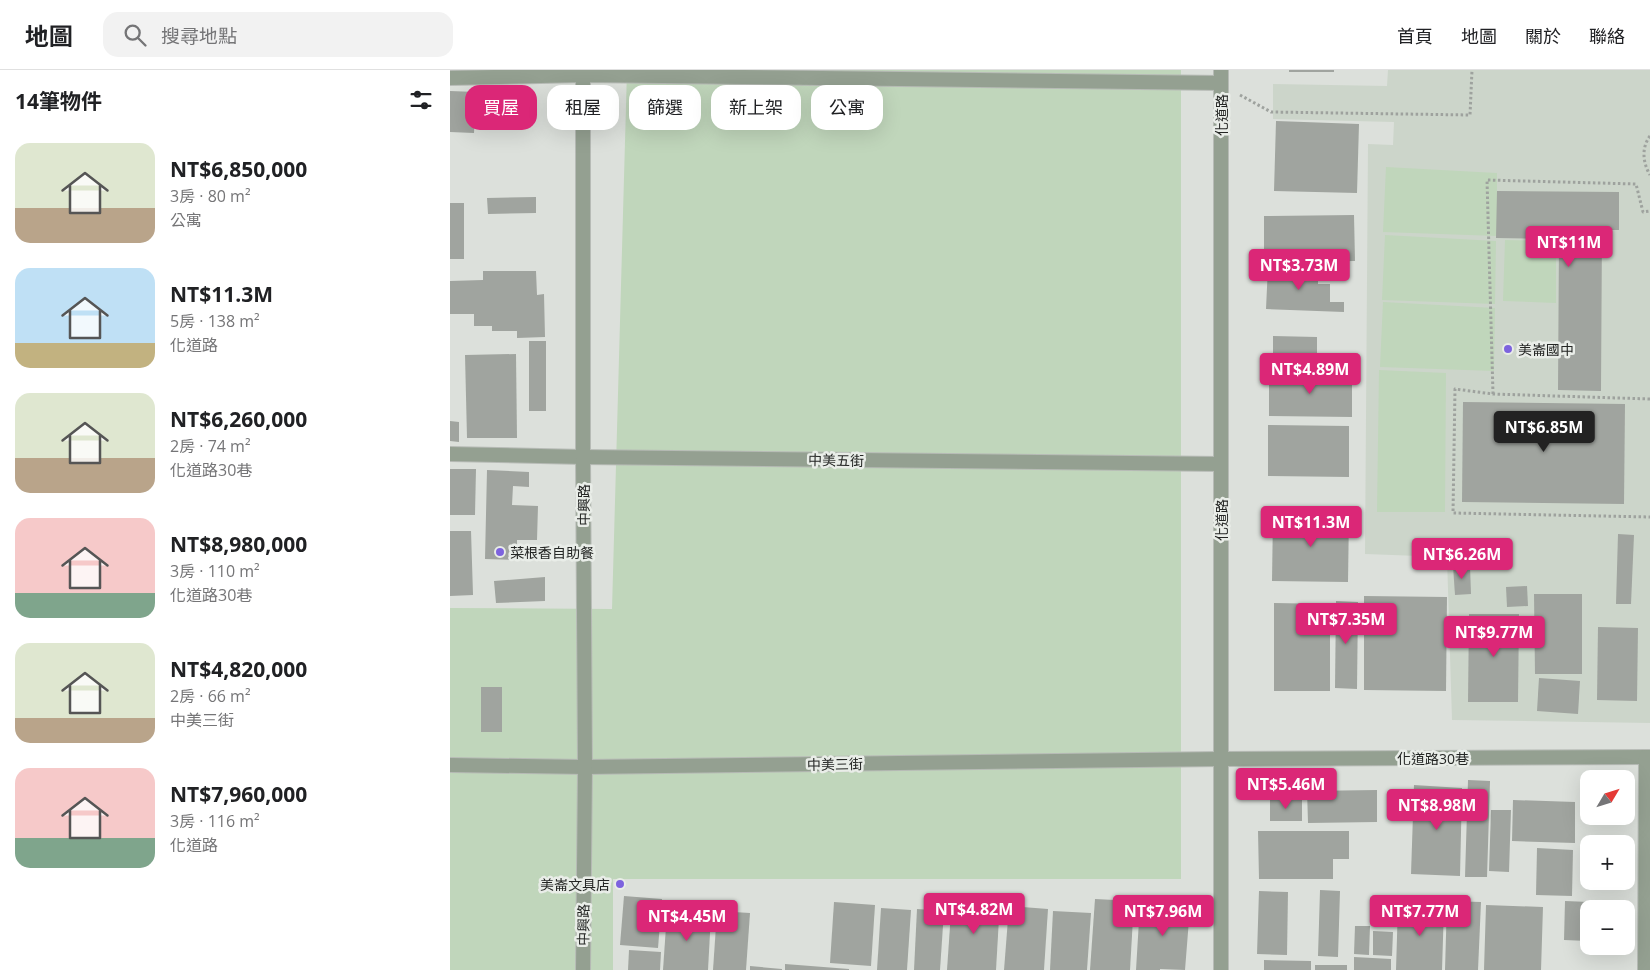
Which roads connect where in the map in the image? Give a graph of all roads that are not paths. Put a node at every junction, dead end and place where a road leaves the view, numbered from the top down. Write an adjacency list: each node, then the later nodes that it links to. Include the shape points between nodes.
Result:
1 (583, 73): 2 (street); 3 (street); 5 (street, 中興路)
2 (1221, 77): 6 (street, 化道路)
3 (450, 78)
4 (450, 454): 5 (street, 中美五街)
5 (583, 457): 6 (street, 中美五街); 10 (street, 中興路)
6 (1221, 464): 8 (street, 化道路)
7 (1648, 757): 8 (street, 化道路30巷); 13 (street)
8 (1220, 759): 10 (street, 中美三街); 12 (street, 化道路)
9 (450, 764): 10 (street, 中美三街)
10 (586, 767): 11 (street, 中興路)
11 (582, 970)
12 (1221, 970)
13 (1645, 970)

